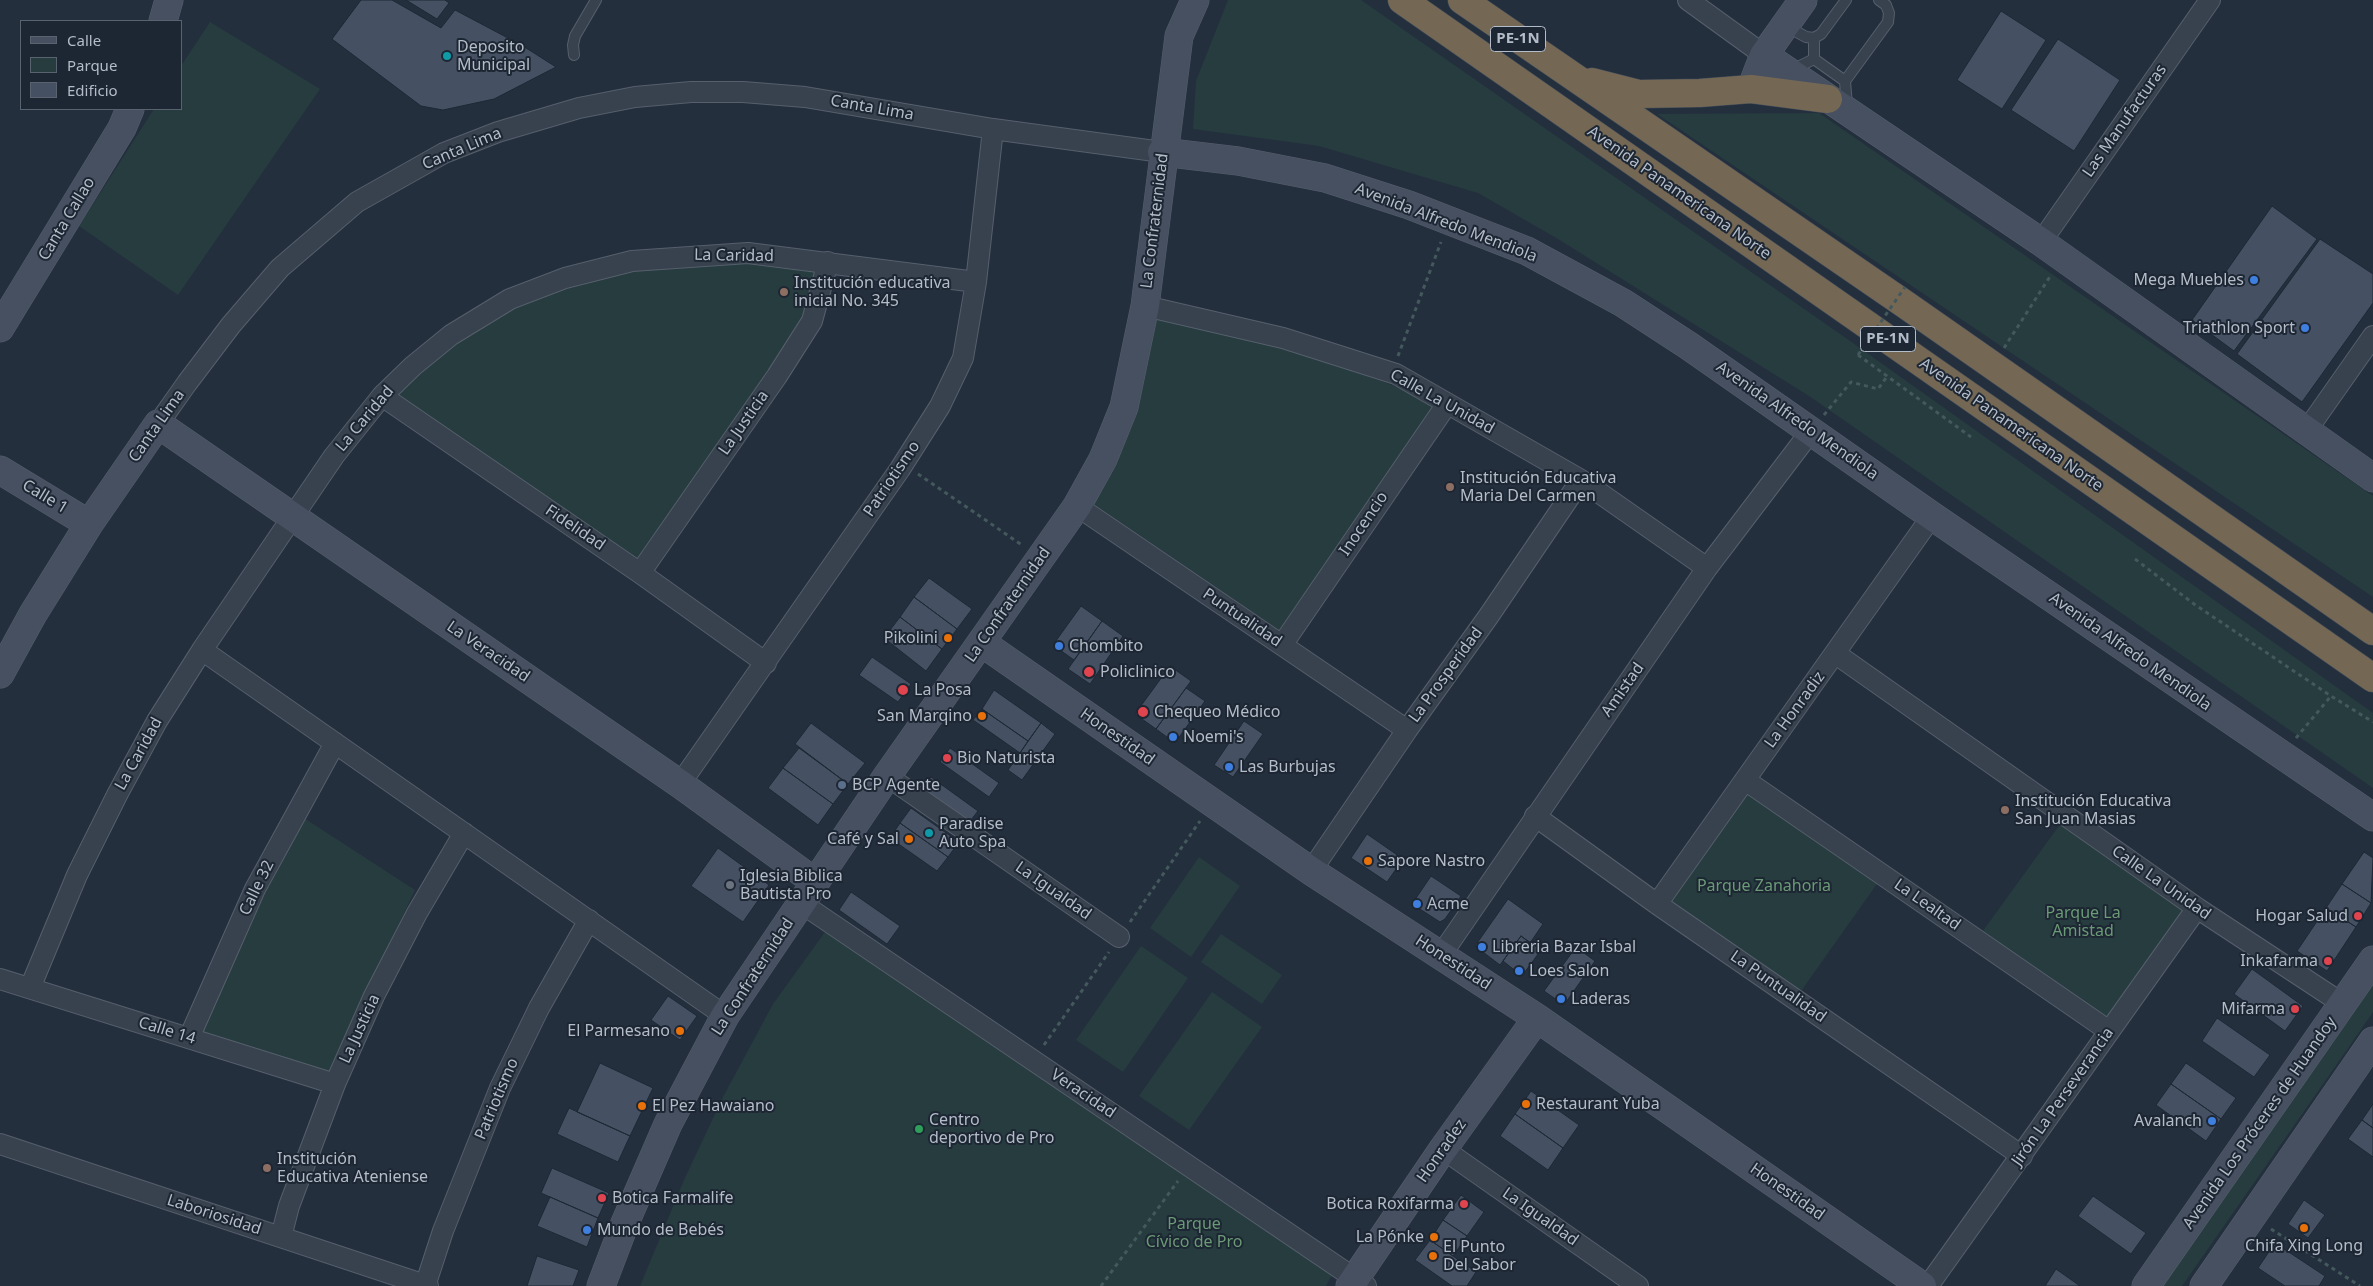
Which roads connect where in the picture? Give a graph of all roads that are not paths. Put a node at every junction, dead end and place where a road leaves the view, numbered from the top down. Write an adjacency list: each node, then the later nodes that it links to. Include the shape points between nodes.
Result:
1 (169, 0): 11 (street)
2 (596, 0): 15 (lane, via 575,36 572,45)
3 (1195, 0): 23 (street, La Confraternidad, via 1179,36)
4 (1402, 0): 51 (highway, Avenida Panamericana Norte / PE-1N)
5 (1462, 0): 18 (highway, PE-1N)
6 (1688, 0): 14 (street)
7 (1803, 0): 12 (street)
8 (1846, 0): 13 (lane, via 1821,34)
9 (1879, 0): 20 (lane, via 1886,5 1888,22)
10 (2210, 0): 24 (street, Las Manufacturas)
11 (163, 20)
12 (1785, 25): 13 (lane); 14 (street)
13 (1814, 38): 16 (lane)
14 (1764, 54): 17 (street); 19 (street)
15 (574, 55)
16 (1814, 59): 17 (lane); 20 (lane)
17 (1789, 72): 20 (street)
18 (1574, 77): 19 (highway, via 1639,94); 44 (highway, PE-1N)
19 (1751, 89): 20 (highway)
20 (1840, 97): 24 (street)
21 (130, 110): 28 (street, Canta Callao, via 122,128)
22 (993, 129): 23 (street, Canta Lima); 26 (street, Patriotismo); 32 (street, Canta Lima, via 805,97 708,92 635,97 579,108 498,132 444,153 357,202 280,268 231,325)
23 (1162, 152): 27 (street, La Confraternidad); 34 (street, Avenida Alfredo Mendiola, via 1238,161 1325,178 1409,205 1527,251 1623,303)
24 (2040, 242): 33 (street)
25 (828, 262): 26 (street, La Caridad); 30 (street, La Caridad, via 748,253 686,256 632,261 565,278 510,299 452,335); 43 (street, La Justicia, via 812,321)
26 (976, 282): 49 (street, Patriotismo, via 963,358 940,406)
27 (1145, 306): 31 (street, Calle La Unidad, via 1283,338 1392,373); 38 (street, La Confraternidad, via 1124,407 1103,459)
28 (0, 328)
29 (2373, 336): 33 (street)
30 (382, 396): 40 (street, La Caridad); 43 (street, Fidelidad)
31 (1447, 404): 37 (street, Calle La Unidad); 46 (street, Inocencio)
32 (158, 424): 40 (street, La Veracidad); 41 (street, Canta Lima)
33 (2307, 430): 36 (street)
34 (1811, 431): 39 (street, Avenida Alfredo Mendiola); 42 (street, Amistad)
35 (0, 470): 41 (street, Calle 1)
36 (2373, 478)
37 (1580, 480): 42 (street, Calle La Unidad); 52 (street, La Prosperidad)
38 (1077, 506): 45 (street, La Confraternidad); 46 (street, Puntualidad)
39 (1932, 516): 48 (street, La Honradiz); 58 (street, Avenida Alfredo Mendiola)
40 (291, 517): 47 (street, La Caridad); 56 (street, La Veracidad)
41 (89, 524): 50 (street, Canta Lima)
42 (1707, 568): 57 (street, Amistad)
43 (640, 573): 49 (street, Fidelidad)
44 (2373, 631)
45 (982, 643): 54 (street, La Confraternidad); 60 (street, Honestidad)
46 (1282, 645): 52 (street, Puntualidad)
47 (202, 650): 53 (street); 69 (street, La Caridad, via 157,721 114,801 77,875)
48 (1836, 654): 55 (street, La Honradiz); 63 (street, Calle La Unidad)
49 (766, 663): 56 (street, Patriotismo)
50 (0, 674)
51 (2373, 678)
52 (1407, 730): 60 (street, La Prosperidad)
53 (335, 743): 59 (street); 74 (street, Calle 32, via 255,889)
54 (887, 776): 61 (street, La Confraternidad); 65 (street, La Igualdad)
55 (1745, 780): 62 (street, La Honradiz); 73 (street, La Lealtad)
56 (680, 784): 61 (street, La Veracidad)
57 (1535, 816): 62 (street, La Puntualidad); 66 (street, Amistad)
58 (2373, 817)
59 (464, 833): 64 (street); 76 (street, La Justicia, via 374,996)
60 (1311, 871): 66 (street, Honestidad)
61 (808, 893): 71 (street, La Confraternidad); 81 (street, Veracidad)
62 (1657, 904): 79 (street, La Puntualidad)
63 (2197, 908): 70 (street, Calle La Unidad); 73 (street, Jirón La Perseverancia)
64 (589, 920): 71 (street); 82 (street, Patriotismo, via 539,1008 500,1088 443,1231)
65 (1119, 937)
66 (1441, 955): 72 (street, Honestidad)
67 (2373, 960): 70 (street, Avenida Los Próceres de Huandoy)
68 (0, 979): 69 (street, Calle 14)
69 (30, 988): 74 (street, Calle 14)
70 (2343, 1004): 87 (street, Avenida Los Próceres de Huandoy)
71 (726, 1016): 83 (street, La Confraternidad, via 668,1124)
72 (1537, 1018): 78 (street, Honradez); 85 (street, Honestidad)
73 (2109, 1031): 79 (street, Jirón La Perseverancia)
74 (189, 1038): 76 (street, Calle 14)
75 (2373, 1041): 88 (street)
76 (335, 1084): 80 (street, La Justicia)
77 (0, 1144): 80 (street, Laboriosidad)
78 (1443, 1149): 81 (street, Honradez); 84 (street, La Igualdad)
79 (2022, 1156): 86 (street, Jirón La Perseverancia)
80 (280, 1237): 82 (street, Laboriosidad)
81 (1357, 1283)
82 (426, 1286)
83 (601, 1286)
84 (1638, 1286)
85 (1922, 1286)
86 (1928, 1286)
87 (2146, 1286)
88 (2204, 1286)

